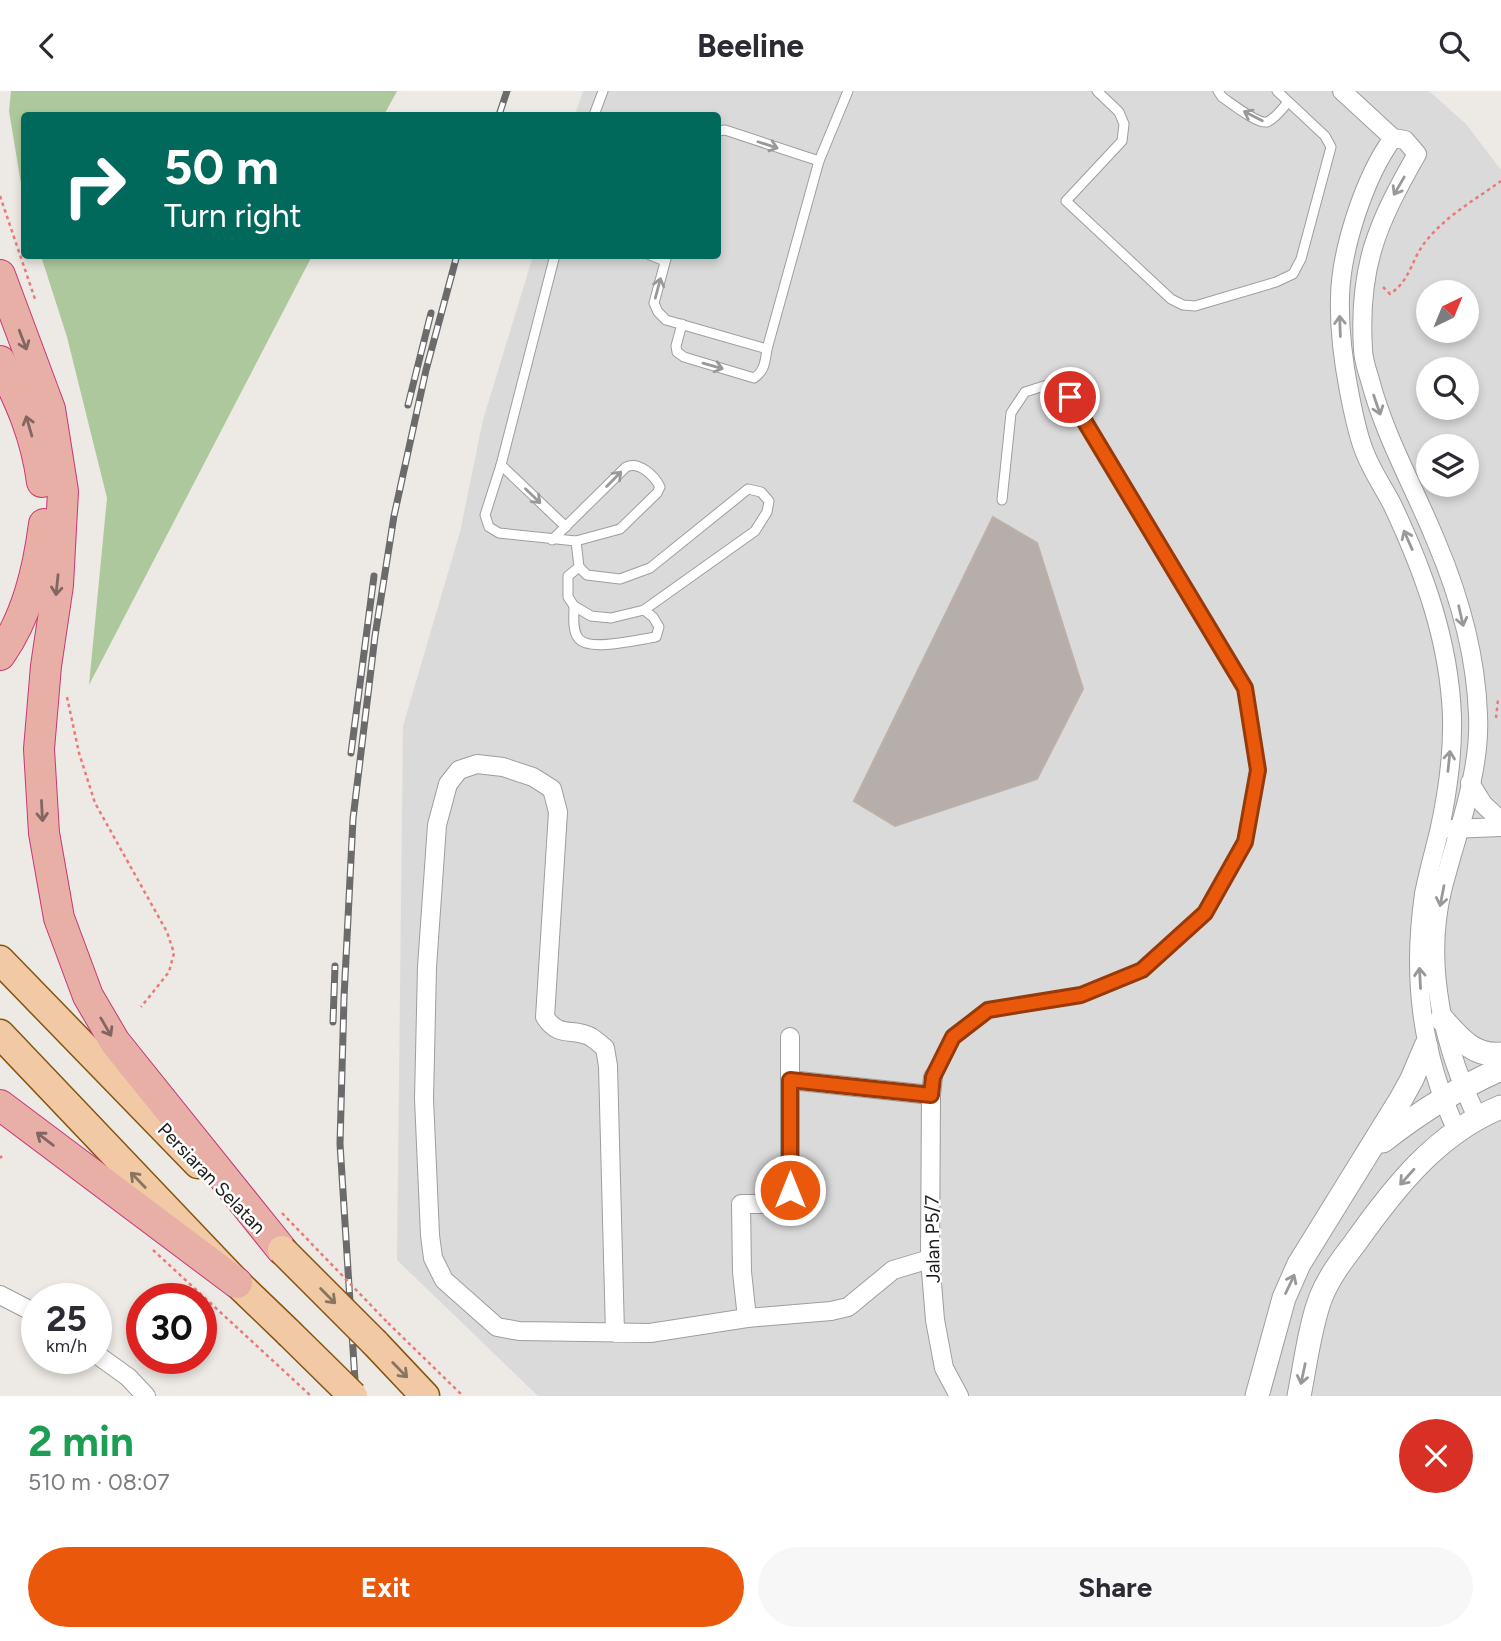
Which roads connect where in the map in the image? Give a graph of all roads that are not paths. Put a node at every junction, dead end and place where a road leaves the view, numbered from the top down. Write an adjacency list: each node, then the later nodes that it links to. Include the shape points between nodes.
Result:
1 (603, 91): 8 (lane)
2 (848, 91): 11 (lane)
3 (1097, 91): 7 (lane, via 1119,112 1124,124 1122,141 1066,201 1171,299 1195,306 1276,282 1293,274 1301,259 1331,147)
4 (1218, 91): 7 (lane, one-way to 4, via 1272,119 1258,121)
5 (1277, 91): 7 (lane)
6 (1342, 91): 10 (street)
7 (1288, 102)
8 (595, 112)
9 (721, 131): 11 (lane, one-way to 11)
10 (1393, 138): 27 (street, one-way to 27, via 1405,140 1418,154 1380,225 1362,299 1363,352 1375,400 1455,590 1479,716); 30 (street, one-way to 10, via 1452,717 1444,643 1423,574 1364,451 1341,349 1340,295 1349,240 1380,156)
11 (819, 161): 16 (lane)
12 (554, 259): 18 (lane)
13 (666, 259): 15 (lane, one-way to 13, via 666,320 654,303)
14 (0, 275): 48 (highway, one-way to 48, via 50,409 63,491 58,585 39,749 44,833 59,918 88,996 115,1042)
15 (682, 324): 16 (lane); 16 (lane, one-way to 16, via 677,352 754,378 764,368)
16 (767, 349)
17 (0, 361): 26 (highway, one-way to 17, via 26,605 40,558 46,509 39,458 25,412)
18 (501, 465): 20 (lane, one-way to 20); 21 (lane, via 485,515 489,527 499,533)
19 (1002, 501): 40 (lane, via 1011,413 1025,392 1047,385 1070,397 1245,688 1258,770 1245,842 1205,913 1142,970 1081,995 988,1010 953,1037)
20 (566, 527): 21 (lane); 22 (lane, one-way to 22, via 626,467 638,465 657,481 657,493 620,529)
21 (552, 540): 22 (lane)
22 (576, 541): 23 (lane)
23 (579, 566): 24 (lane, via 568,576 568,597); 25 (lane, via 587,575 620,579 650,568 748,489 761,492 769,501 755,531)
24 (574, 606): 25 (lane, via 591,616 611,618); 25 (lane, via 578,639 603,645 656,637 659,627)
25 (644, 610)
26 (0, 655)
27 (1470, 783): 28 (street); 31 (street)
28 (1501, 821)
29 (1501, 827): 31 (street)
30 (1440, 829): 31 (street); 36 (street, one-way to 30, via 1418,949)
31 (1459, 830): 33 (street, one-way to 33, via 1435,943)
32 (0, 960): 48 (main road, Persiaran Selatan)
33 (1442, 1019): 37 (street, via 1474,1051); 41 (street)
34 (0, 1034): 50 (main road, one-way to 34)
35 (790, 1037): 39 (street)
36 (1426, 1046): 42 (street); 47 (street)
37 (1501, 1053)
38 (1501, 1069): 41 (street)
39 (790, 1080): 40 (street); 53 (street, via 790,1204 741,1204)
40 (932, 1086): 49 (street, Jalan P5/7)
41 (1462, 1086): 42 (street); 45 (street)
42 (1441, 1098): 46 (street); 47 (street)
43 (0, 1105): 50 (highway, one-way to 43)
44 (1501, 1107): 45 (street)
45 (1477, 1117): 46 (street)
46 (1457, 1131): 61 (street, one-way to 61, via 1425,1157 1383,1203 1329,1280)
47 (1370, 1151): 60 (street, one-way to 47, via 1284,1298 1299,1264)
48 (282, 1250): 58 (main road, Persiaran Selatan, one-way to 58, bridge, via 381,1333)
49 (930, 1259): 53 (street, via 893,1269 848,1307); 59 (street, Jalan P5/7, via 944,1367)
50 (237, 1283): 57 (main road, bridge)
51 (0, 1295): 52 (street)
52 (21, 1306)
53 (747, 1318): 54 (street, via 650,1333)
54 (615, 1333): 54 (street, via 519,1332 497,1327 444,1280 433,1258 424,1099 437,825 448,784 459,770 477,764 533,777 552,789 558,812 545,1017 552,1027 590,1036 606,1048)
55 (112, 1366): 56 (street)
56 (146, 1396)
57 (353, 1396)
58 (425, 1396)
59 (959, 1396)
60 (1257, 1396)
61 (1299, 1396)

